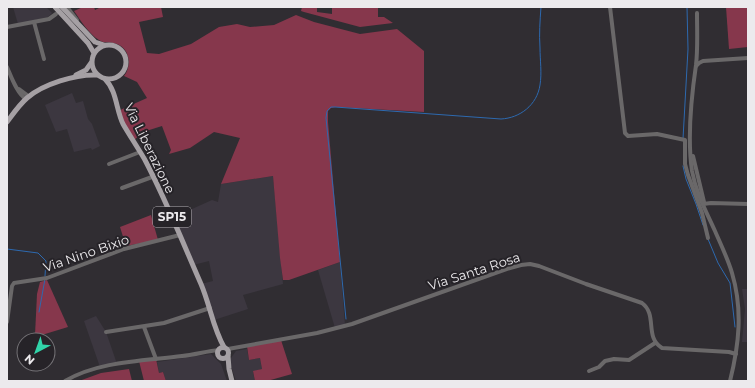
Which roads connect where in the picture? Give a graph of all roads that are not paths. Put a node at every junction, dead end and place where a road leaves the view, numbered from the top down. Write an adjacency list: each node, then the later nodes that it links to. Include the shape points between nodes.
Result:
1 (55, 7): 11 (main road)
2 (62, 7): 9 (main road, SP15)
3 (67, 7): 9 (street)
4 (610, 7): 27 (street, via 626,135 657,134 683,139 686,142 685,164)
5 (697, 13): 15 (street)
6 (56, 14): 7 (street, via 52,18)
7 (34, 22): 8 (street); 13 (street)
8 (7, 27)
9 (82, 29): 10 (main road, SP15, via 95,42)
10 (104, 46): 11 (main road); 18 (main road, SP15, via 119,48 125,56 124,70)
11 (94, 52): 14 (main road)
12 (748, 58): 15 (street, via 701,62)
13 (44, 59)
14 (91, 61): 17 (main road); 19 (main road, via 85,71)
15 (696, 66): 26 (street, via 690,126)
16 (7, 67): 21 (street, via 16,86)
17 (97, 75): 19 (main road); 20 (main road)
18 (117, 78): 20 (main road); 22 (main road, Via Liberazione / SP15)
19 (68, 79): 21 (main road)
20 (105, 79): 22 (main road, Via Liberazione / SP15)
21 (25, 96): 23 (main road)
22 (115, 98): 24 (main road, Via Liberazione / SP15, via 123,122)
23 (7, 122)
24 (140, 152): 25 (street); 28 (main road, Via Liberazione / SP15)
25 (109, 164)
26 (695, 173): 27 (street); 30 (street)
27 (688, 175): 33 (street)
28 (152, 177): 29 (street); 32 (main road, Via Liberazione / SP15)
29 (122, 188)
30 (704, 204): 31 (street); 40 (street, via 729,264 737,293 740,325)
31 (748, 204)
32 (180, 235): 34 (main road, Via Liberazione / SP15); 35 (street, Via Nino Bixio, via 124,249 47,278 12,284)
33 (708, 238)
34 (210, 308): 36 (street); 39 (main road, Via Liberazione / SP15)
35 (7, 322)
36 (144, 327): 37 (street); 41 (street)
37 (106, 332)
38 (655, 343): 39 (street, Via Santa Rosa, via 650,314 638,300 530,264 510,268 352,324); 40 (street, via 667,349); 42 (street, via 629,360 605,361)
39 (222, 352): 41 (street); 44 (main road)
40 (736, 354): 45 (street)
41 (156, 359): 43 (street, via 100,366)
42 (589, 371)
43 (66, 381)
44 (232, 381)
45 (730, 381)

